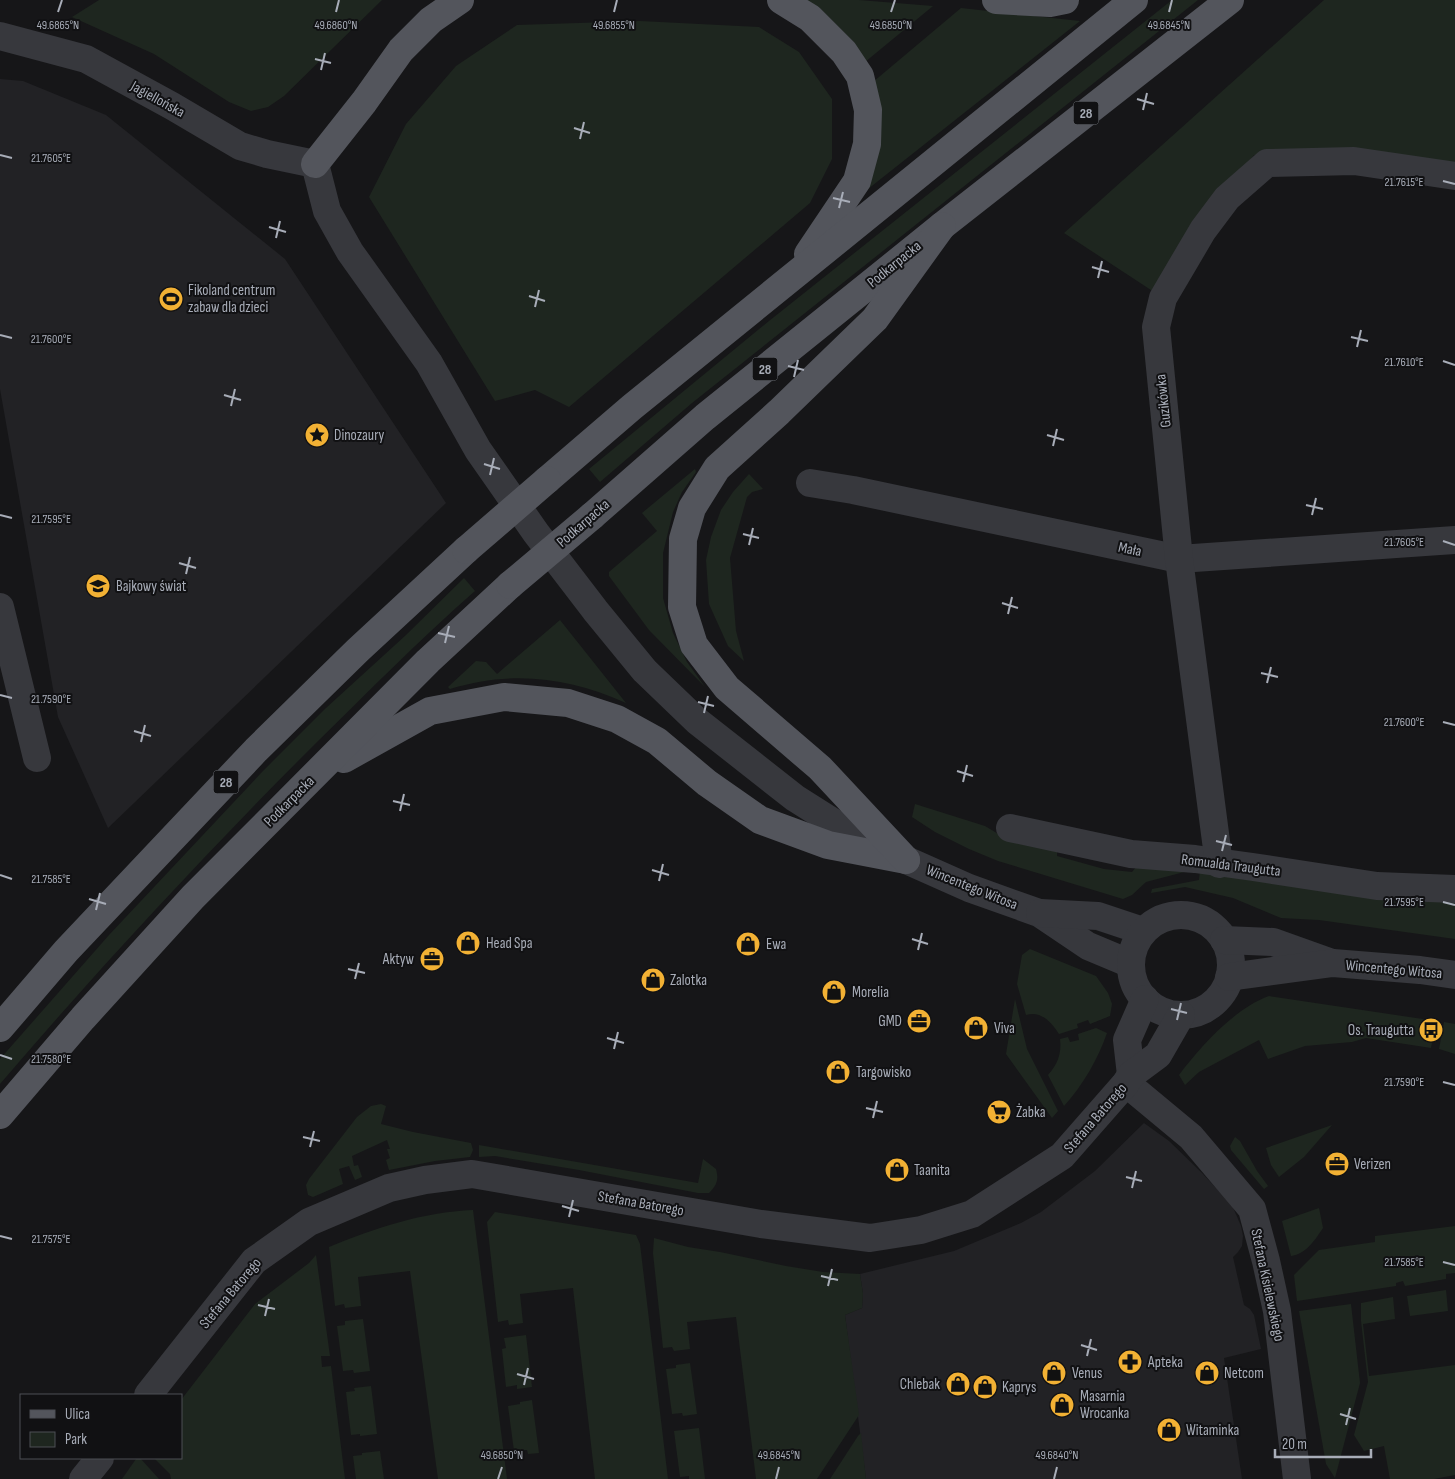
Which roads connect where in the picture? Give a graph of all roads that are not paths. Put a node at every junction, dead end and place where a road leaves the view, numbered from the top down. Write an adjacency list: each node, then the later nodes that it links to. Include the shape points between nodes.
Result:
1 (460, 0): 8 (main road, via 431,20 400,50)
2 (781, 0): 11 (main road, via 810,18 844,52 860,76 868,110 867,144 857,181)
3 (996, 0): 4 (main road, via 1050,3)
4 (1065, 0)
5 (1134, 0): 11 (main road, 28)
6 (1230, 0): 10 (main road, Podkarpacka / 28)
7 (0, 36): 8 (street, Jagiellońska, via 86,59 240,146)
8 (315, 164): 19 (street, Wincentego Witosa, via 327,212 350,252 429,363 478,450 536,533 645,671 697,721 795,798 844,829)
9 (1455, 176): 14 (street, Guzikówka, via 1354,161 1268,163 1227,198 1203,230 1162,298 1156,327)
10 (942, 226): 17 (main road, Podkarpacka / 28, bridge, via 705,417 510,586); 19 (main road, via 875,319 717,468 692,508 683,538 682,606 694,645 727,688 820,768)
11 (793, 277): 31 (main road, 28, bridge, via 632,407 466,550 358,650 256,750 66,951)
12 (810, 483): 14 (street, Mała)
13 (1455, 540): 14 (street, Mała)
14 (1179, 559): 20 (street, Guzikówka)
15 (0, 607): 16 (street)
16 (37, 758)
17 (314, 775): 19 (main road, via 430,711 504,697 568,703 616,719 657,740 707,783 760,820 828,845); 33 (main road, Podkarpacka / 28, via 193,897)
18 (1010, 828): 20 (street, Romualda Traugutta, via 1130,854)
19 (906, 860): 22 (street, Wincentego Witosa, via 969,888)
20 (1218, 864): 21 (street, Romualda Traugutta, via 1377,886)
21 (1455, 889)
22 (1039, 913): 23 (street, Wincentego Witosa, via 1098,916); 26 (street, Wincentego Witosa, via 1088,946)
23 (1143, 931): 24 (street, via 1163,918 1186,915 1215,927); 26 (street, via 1135,945)
24 (1224, 940): 25 (street, Wincentego Witosa, via 1272,942); 28 (street, via 1230,955)
25 (1333, 963): 27 (street, Wincentego Witosa); 28 (street, Wincentego Witosa)
26 (1131, 964): 29 (street, via 1134,984)
27 (1455, 975)
28 (1229, 977): 30 (street, via 1218,998 1207,1008)
29 (1144, 999): 30 (street, via 1162,1011); 32 (street, Stefana Batorego, via 1127,1040)
30 (1181, 1014): 32 (street, Stefana Batorego, via 1158,1055)
31 (0, 1028)
32 (1129, 1079): 34 (street, Stefana Batorego, via 1062,1156 972,1214 921,1230 870,1238 761,1224 472,1174 389,1188 310,1222 254,1261); 37 (street, Stefana Kisielewskiego, via 1191,1137 1252,1208 1277,1312)
33 (0, 1115)
34 (149, 1394)
35 (99, 1459): 36 (street)
36 (83, 1479)
37 (1297, 1479)

